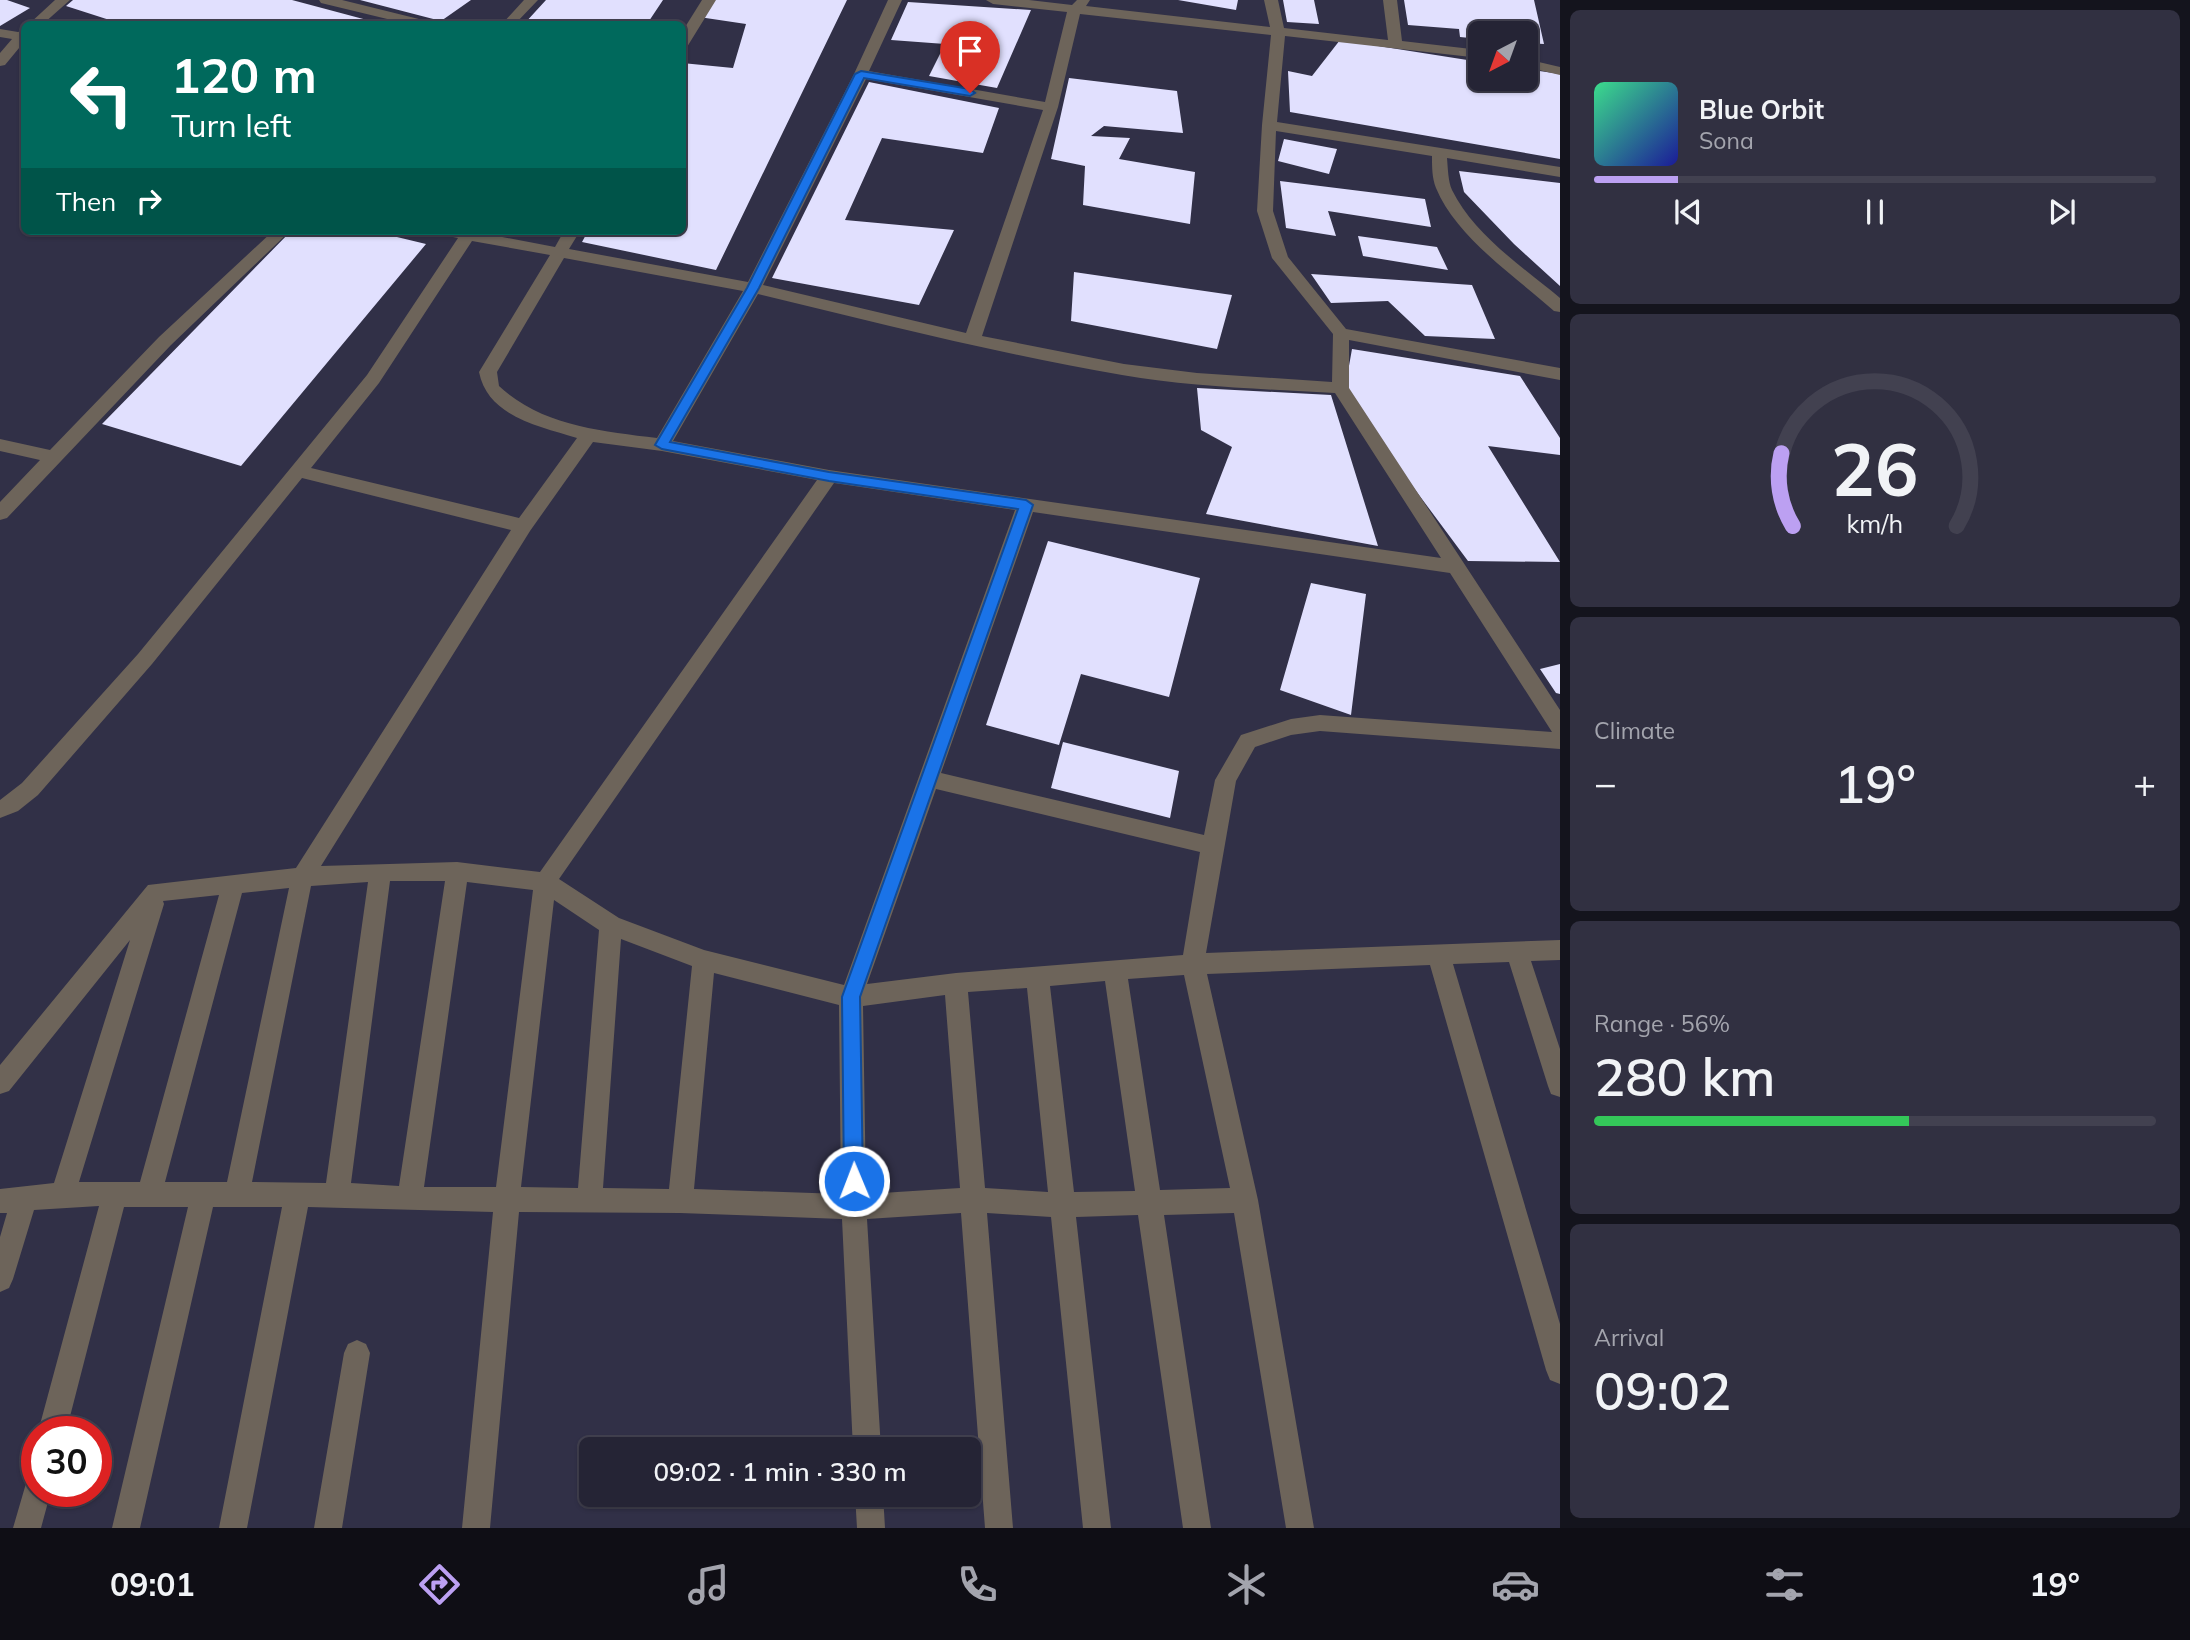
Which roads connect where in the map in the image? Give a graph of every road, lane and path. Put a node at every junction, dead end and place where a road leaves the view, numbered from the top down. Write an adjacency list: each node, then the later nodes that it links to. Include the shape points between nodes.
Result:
1 (63, 0): 10 (street)
2 (326, 0): 11 (street)
3 (531, 0): 12 (street)
4 (709, 0): 16 (street)
5 (895, 0): 23 (street)
6 (993, 0): 9 (street)
7 (1271, 0): 14 (street)
8 (1390, 0): 18 (street)
9 (1080, 5): 14 (street); 24 (street)
10 (38, 21)
11 (410, 21)
12 (511, 21)
13 (0, 33): 15 (street)
14 (1278, 33): 18 (street); 25 (street)
15 (21, 36)
16 (686, 37)
17 (21, 38): 20 (street)
18 (1396, 46): 19 (street)
19 (1468, 53)
20 (0, 62)
21 (1538, 66): 22 (street)
22 (1560, 71)
23 (861, 74): 24 (street); 32 (street)
24 (1051, 107): 35 (street)
25 (1269, 124): 26 (street); 34 (street, via 1265,211 1280,258)
26 (1438, 154): 27 (street); 33 (street, via 1444,190 1461,214)
27 (1560, 172)
28 (278, 235): 41 (street, via 164,341)
29 (468, 235): 31 (street); 42 (street, via 373,379)
30 (570, 235): 31 (street)
31 (560, 251): 32 (street); 38 (street, via 488,372 491,388 527,416)
32 (753, 288): 35 (street); 40 (street)
33 (1560, 307)
34 (1341, 333): 36 (street); 37 (street)
35 (972, 340): 37 (street, via 1197,379)
36 (1560, 374)
37 (1340, 388): 47 (street)
38 (588, 435): 40 (street); 46 (street)
39 (0, 445): 41 (street)
40 (662, 445): 43 (street)
41 (54, 457): 45 (street)
42 (299, 471): 46 (street); 51 (street, via 145,659 39,779)
43 (829, 476): 44 (street); 56 (street)
44 (1026, 505): 47 (street); 50 (street)
45 (0, 513)
46 (523, 526): 55 (street)
47 (1454, 567): 48 (street)
48 (1560, 727)
49 (1560, 741): 52 (street, via 1320,723 1291,727 1248,741 1226,780)
50 (929, 779): 52 (street); 68 (street)
51 (0, 809)
52 (1212, 846): 64 (street)
53 (457, 871): 54 (street); 56 (street); 78 (street)
54 (380, 872): 55 (street); 75 (street)
55 (302, 877): 57 (street); 74 (street)
56 (544, 882): 59 (street); 80 (street)
57 (233, 884): 58 (street); 72 (street)
58 (156, 892): 69 (street); 71 (street)
59 (611, 925): 63 (street); 83 (street)
60 (1560, 950): 61 (street)
61 (1517, 952): 62 (street); 70 (street)
62 (1439, 955): 64 (street); 90 (street)
63 (704, 960): 68 (street); 84 (street)
64 (1193, 964): 65 (street); 82 (street)
65 (1115, 972): 66 (street); 85 (street)
66 (1038, 978): 67 (street); 86 (street)
67 (956, 983): 68 (street); 81 (street)
68 (851, 997): 87 (street)
69 (0, 1083)
70 (1560, 1086)
71 (62, 1194): 77 (street); 79 (street)
72 (149, 1195): 73 (street); 77 (street)
73 (203, 1195): 74 (street); 96 (street)
74 (237, 1195): 76 (street)
75 (337, 1195): 76 (street); 78 (street)
76 (297, 1196): 97 (street)
77 (114, 1197): 91 (street)
78 (410, 1199): 80 (street)
79 (12, 1200): 88 (street)
80 (507, 1200): 83 (street); 99 (street)
81 (974, 1200): 86 (street); 87 (street); 101 (street)
82 (1245, 1200): 85 (street); 104 (street)
83 (589, 1202): 84 (street)
84 (680, 1202): 87 (street)
85 (1149, 1202): 86 (street); 103 (street)
86 (1062, 1205): 102 (street)
87 (854, 1207): 92 (street)
88 (0, 1279)
89 (357, 1353): 98 (street)
90 (1560, 1370)
91 (56, 1416)
92 (866, 1437)
93 (33, 1507): 95 (street)
94 (870, 1507): 100 (street)
95 (27, 1528)
96 (126, 1528)
97 (233, 1528)
98 (328, 1528)
99 (476, 1528)
100 (871, 1528)
101 (999, 1528)
102 (1097, 1528)
103 (1197, 1528)
104 (1300, 1528)

